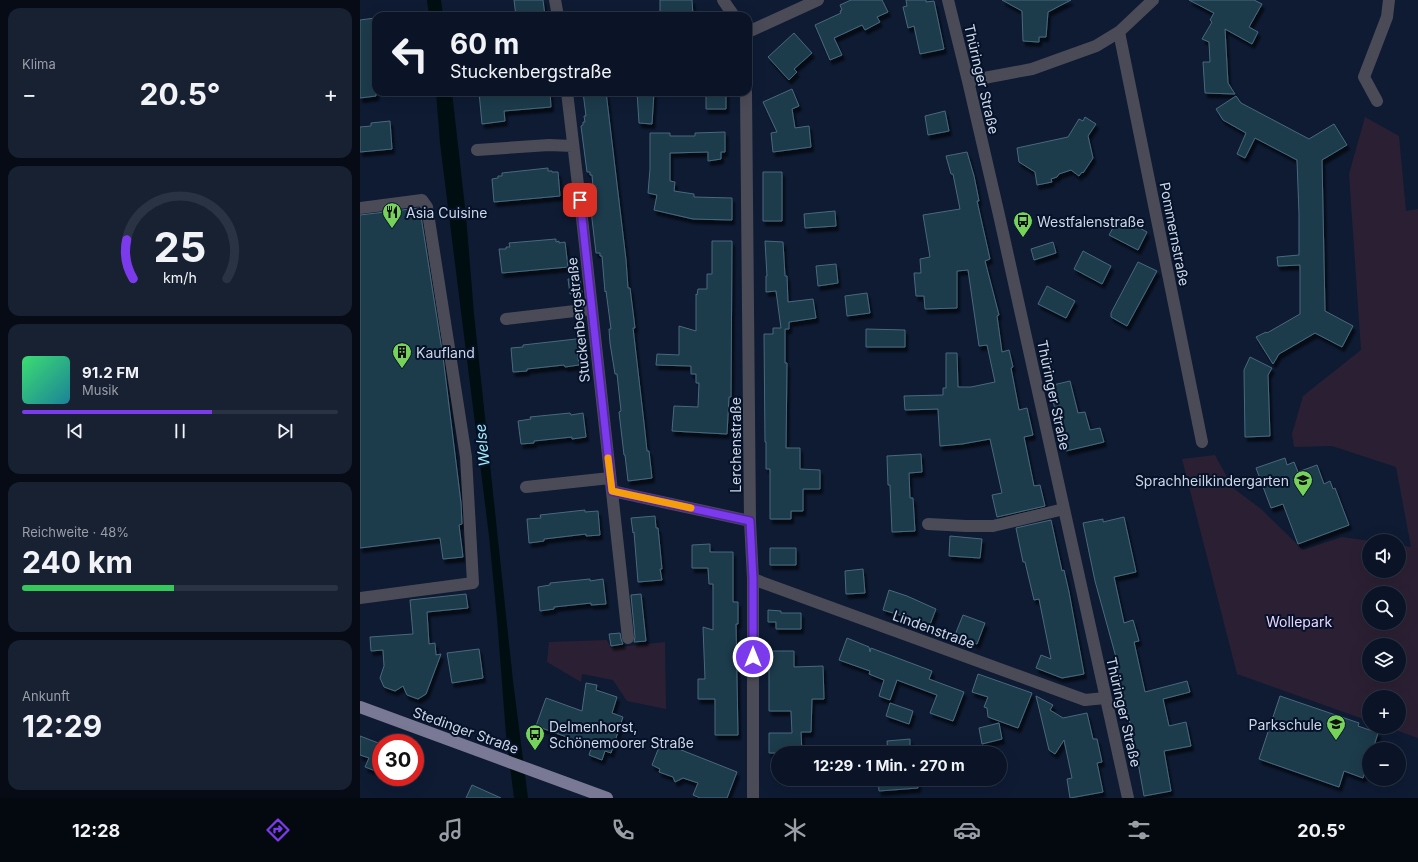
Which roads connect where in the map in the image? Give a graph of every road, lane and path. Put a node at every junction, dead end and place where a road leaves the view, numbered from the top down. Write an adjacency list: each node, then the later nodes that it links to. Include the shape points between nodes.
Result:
1 (555, 0): 7 (street)
2 (723, 0): 8 (street)
3 (818, 0): 9 (street)
4 (948, 0): 11 (street, Thüringer Straße)
5 (1153, 0): 10 (street)
6 (1389, 0): 14 (street, via 1387,17 1364,77)
7 (557, 12)
8 (731, 12)
9 (752, 30)
10 (1119, 32): 11 (street, via 1096,46 1032,69); 20 (street, Pommernstraße)
11 (968, 81): 24 (street, Thüringer Straße)
12 (567, 96): 15 (street, Stuckenbergstraße)
13 (746, 96): 25 (street, Lerchenstraße)
14 (1377, 101)
15 (573, 146): 16 (street); 18 (street, Stuckenbergstraße)
16 (477, 150)
17 (360, 208): 28 (street, via 422,200 427,206 466,457 473,583)
18 (592, 309): 19 (street); 21 (street, Stuckenbergstraße)
19 (506, 319)
20 (1202, 442)
21 (610, 478): 22 (street); 23 (street, Stuckenbergstraße)
22 (526, 487)
23 (612, 491): 25 (street); 29 (street, Stuckenbergstraße)
24 (1064, 509): 26 (street, via 993,526); 30 (street, Thüringer Straße)
25 (750, 521): 27 (street, Lerchenstraße)
26 (928, 524)
27 (753, 579): 30 (street, Lindenstraße, via 1085,700); 33 (street, Lerchenstraße)
28 (360, 598)
29 (628, 638)
30 (1105, 698): 34 (street, Thüringer Straße)
31 (360, 707): 32 (main road, Stedinger Straße)
32 (607, 798)
33 (753, 798)
34 (1128, 798)

